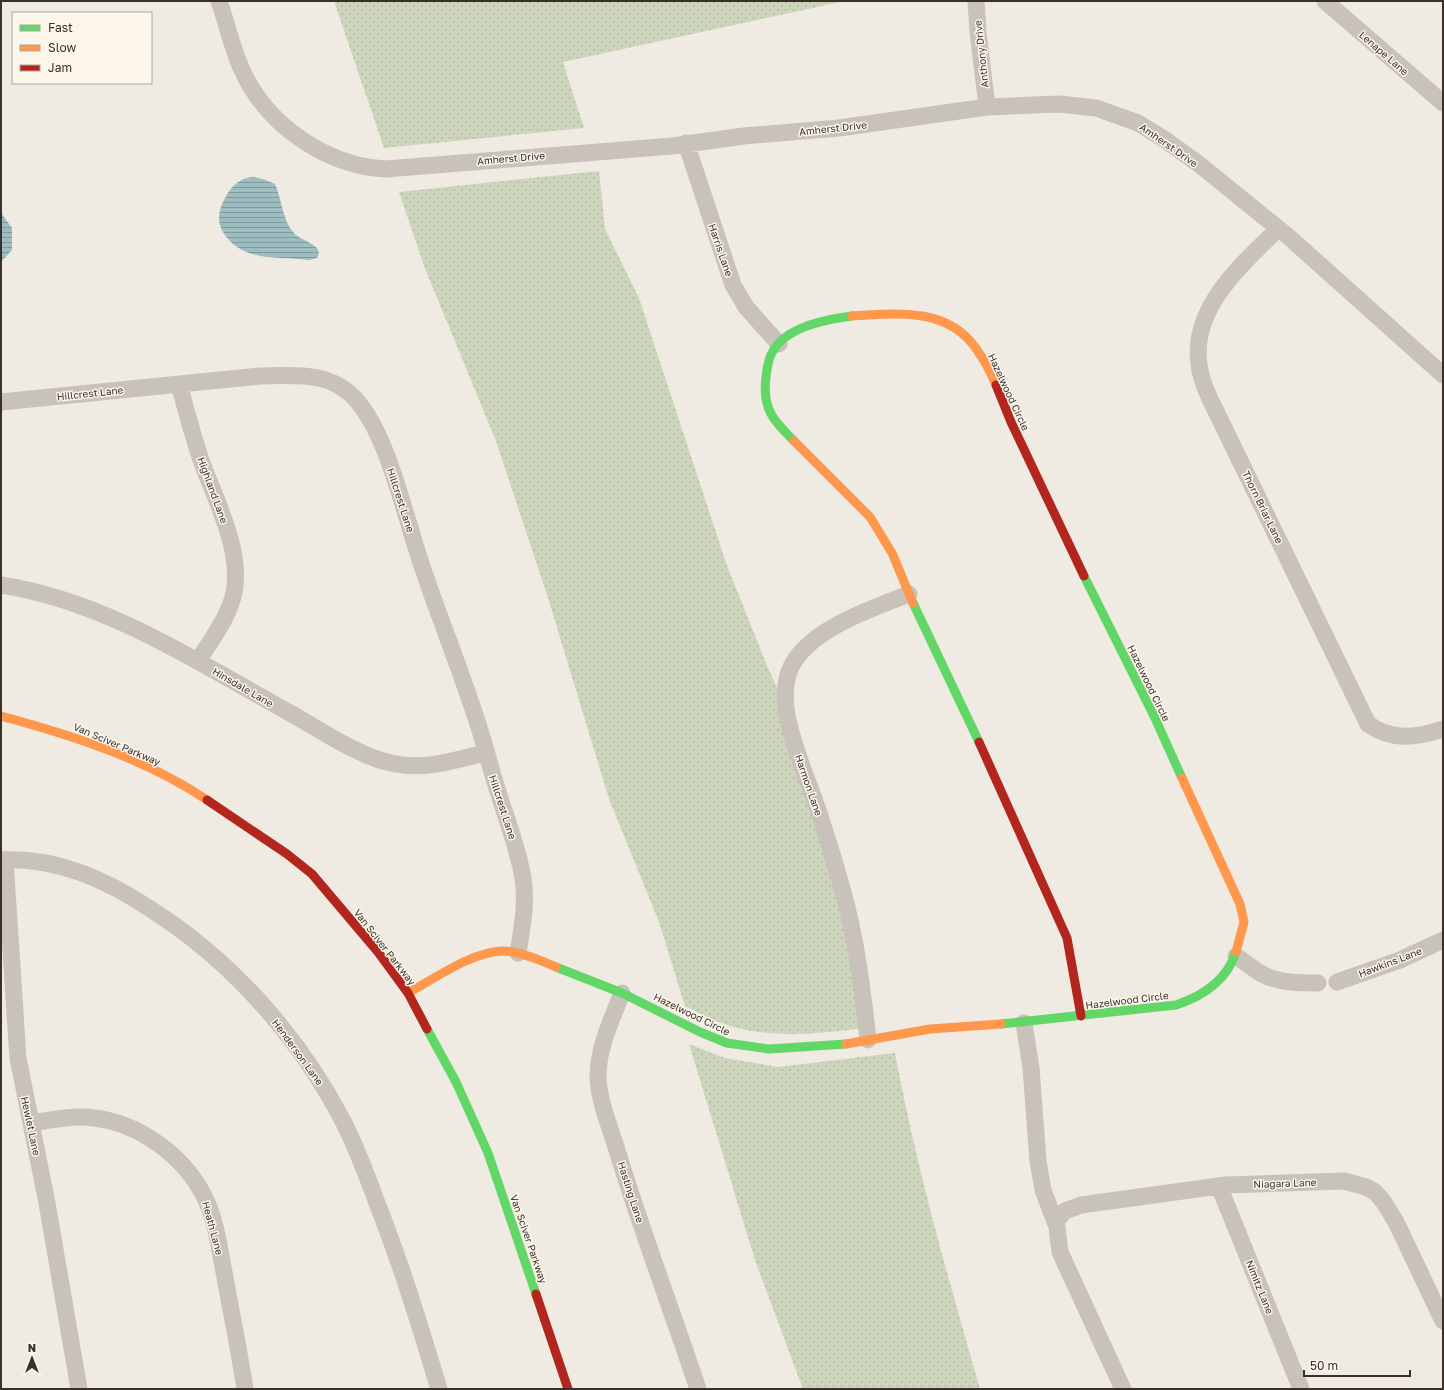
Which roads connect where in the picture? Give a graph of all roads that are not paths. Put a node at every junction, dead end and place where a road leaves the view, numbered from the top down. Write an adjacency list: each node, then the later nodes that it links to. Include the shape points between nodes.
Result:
1 (219, 1): 6 (street, Amherst Drive, via 241,69 257,96 293,134 337,159 369,168 386,169)
2 (976, 1): 5 (street, Anthony Drive)
3 (1325, 1): 4 (street, Lenape Lane)
4 (1443, 103)
5 (987, 107): 6 (street, Amherst Drive, via 839,128); 7 (street, Amherst Drive, via 1059,104 1096,108 1128,119 1173,145)
6 (686, 143): 8 (street, Harris Lane, via 733,285 746,307)
7 (1278, 229): 9 (street, Amherst Drive); 16 (street, Thorn Briar Lane, via 1249,257 1211,305 1199,346 1201,376 1368,724 1377,731 1399,737 1422,735)
8 (779, 344): 13 (street, Hazelwood Circle, via 773,350 765,386 767,403 774,422 826,470 870,517 892,552); 21 (street, Hazelwood Circle, via 800,329 816,322 851,316 901,313 933,317 950,325 977,349 996,384 1011,422 1084,576 1154,716 1240,904 1244,922)
9 (1443, 374)
10 (179, 384): 11 (street, Hillcrest Lane); 14 (street, Highland Lane, via 202,463 222,512 234,568 235,584 231,603); 17 (street, Hillcrest Lane, via 297,374 331,381 358,402 376,432 390,467 421,566 474,712)
11 (1, 402)
12 (1, 585): 14 (street, Hinsdale Lane, via 48,596 107,617)
13 (909, 594): 26 (street, Hazelwood Circle, via 1067,938); 28 (street, Harmon Lane, via 847,620 806,648 794,660 787,677 785,696 792,735 848,910 862,985)
14 (198, 661): 17 (street, Hinsdale Lane, via 344,744 378,760 421,766 441,764)
15 (1, 716): 24 (street, Van Sciver Parkway, via 86,740 160,773 198,794 288,854 312,874 378,952)
16 (1443, 729)
17 (485, 753): 20 (street, Hillcrest Lane, via 513,837 523,878 524,911)
18 (3, 860): 29 (street, Hewlet Lane, via 18,1058); 35 (street, Henderson Lane, via 48,863 69,868 130,895 207,950 275,1019 311,1066 354,1144 395,1251)
19 (1443, 940): 22 (street, Hawkins Lane, via 1400,960)
20 (518, 953): 24 (street, Hazelwood Circle, via 504,951 477,956); 25 (street, Hazelwood Circle)
21 (1236, 956): 23 (street, via 1261,974 1273,979); 26 (street, Hazelwood Circle, via 1222,978 1194,999 1158,1008)
22 (1336, 982)
23 (1318, 983)
24 (408, 993): 36 (street, Van Sciver Parkway, via 456,1082 488,1153)
25 (622, 993): 28 (street, Hazelwood Circle, via 718,1040 738,1046 787,1049); 37 (street, Hasting Lane, via 599,1059 600,1092 629,1189)
26 (1081, 1016): 27 (street, Hazelwood Circle)
27 (1024, 1023): 28 (street, Hazelwood Circle, via 930,1029); 31 (street, via 1031,1068 1038,1161 1043,1190)
28 (868, 1040)
29 (30, 1123): 33 (street, Hewlet Lane, via 47,1203); 34 (street, Heath Lane, via 93,1118 110,1121 144,1134 174,1157 196,1182 205,1197 215,1232)
30 (1219, 1186): 31 (street, Niagara Lane, via 1081,1205 1065,1211); 32 (street, Niagara Lane, via 1344,1181 1356,1183 1375,1192 1396,1222); 39 (street, Nimitz Lane)
31 (1055, 1222): 38 (street, via 1060,1252)
32 (1443, 1321)
33 (79, 1389)
34 (245, 1389)
35 (439, 1389)
36 (568, 1389)
37 (698, 1389)
38 (1123, 1389)
39 (1301, 1389)

